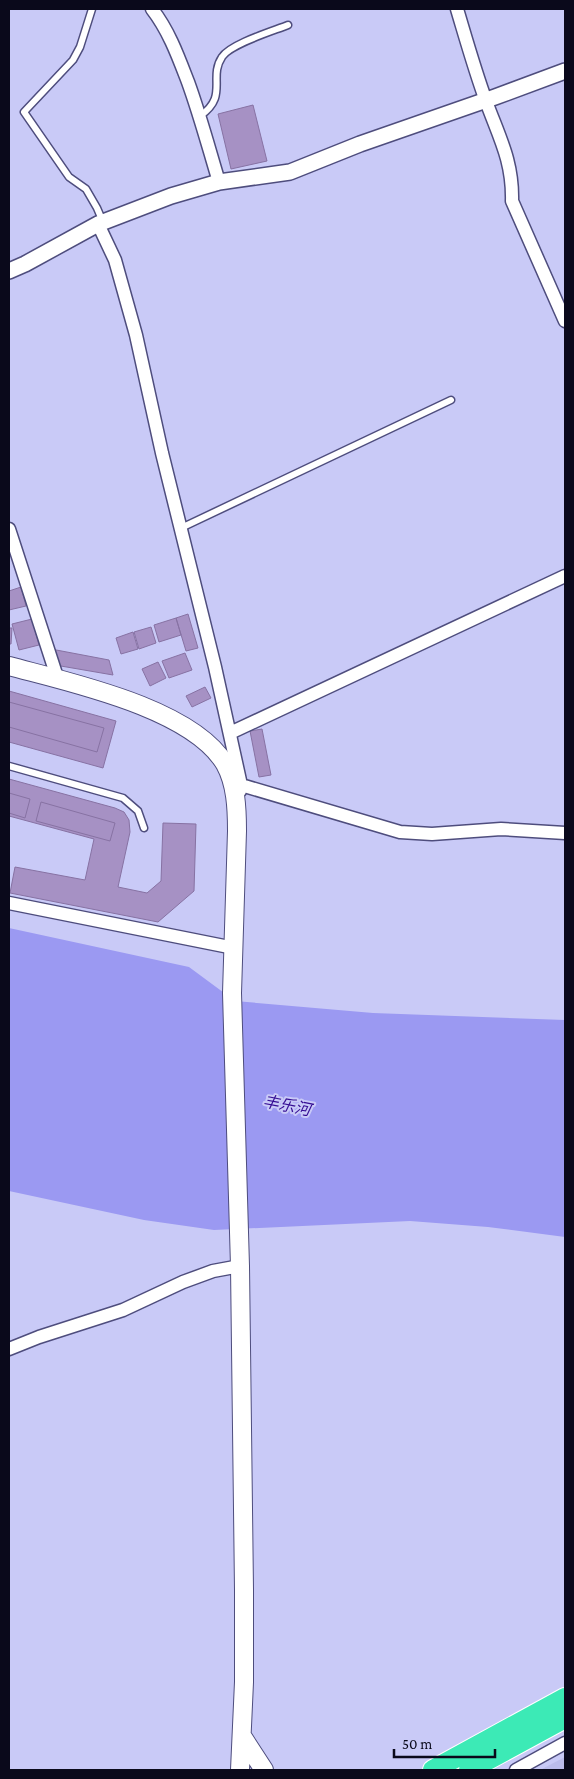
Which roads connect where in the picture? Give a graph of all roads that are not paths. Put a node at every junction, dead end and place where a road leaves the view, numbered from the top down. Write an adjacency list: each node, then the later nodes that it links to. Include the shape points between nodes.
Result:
1 (92, 9): 9 (lane, via 73,60 24,112 70,177 86,189 97,208)
2 (152, 9): 7 (street, via 174,44)
3 (457, 9): 6 (street)
4 (288, 25): 7 (lane, via 231,48 221,57 216,98)
5 (565, 71): 6 (street)
6 (486, 100): 8 (street, via 290,172); 11 (street, via 508,158 512,201)
7 (200, 116): 8 (street)
8 (219, 182): 9 (street)
9 (100, 223): 10 (street); 13 (street, via 136,335)
10 (9, 271)
11 (565, 321)
12 (451, 400): 13 (lane)
13 (181, 528): 18 (street)
14 (9, 529): 17 (street)
15 (565, 576): 18 (street)
16 (9, 666): 17 (main road)
17 (58, 680): 21 (main road, via 147,708 199,737 224,764)
18 (230, 733): 20 (street)
19 (9, 766): 22 (lane, via 122,798 138,811)
20 (241, 785): 21 (street); 23 (street, via 400,832 432,834 501,829)
21 (236, 805): 25 (main road)
22 (144, 828)
23 (565, 833)
24 (9, 904): 25 (street)
25 (234, 948): 26 (main road, via 232,993)
26 (240, 1266): 27 (street, via 213,1271 123,1310); 30 (main road)
27 (9, 1349)
28 (565, 1698): 34 (highway)
29 (565, 1718): 35 (highway)
30 (242, 1736): 32 (main road); 33 (main road)
31 (565, 1743): 36 (street)
32 (240, 1770)
33 (264, 1770)
34 (433, 1770)
35 (469, 1770)
36 (516, 1770)

